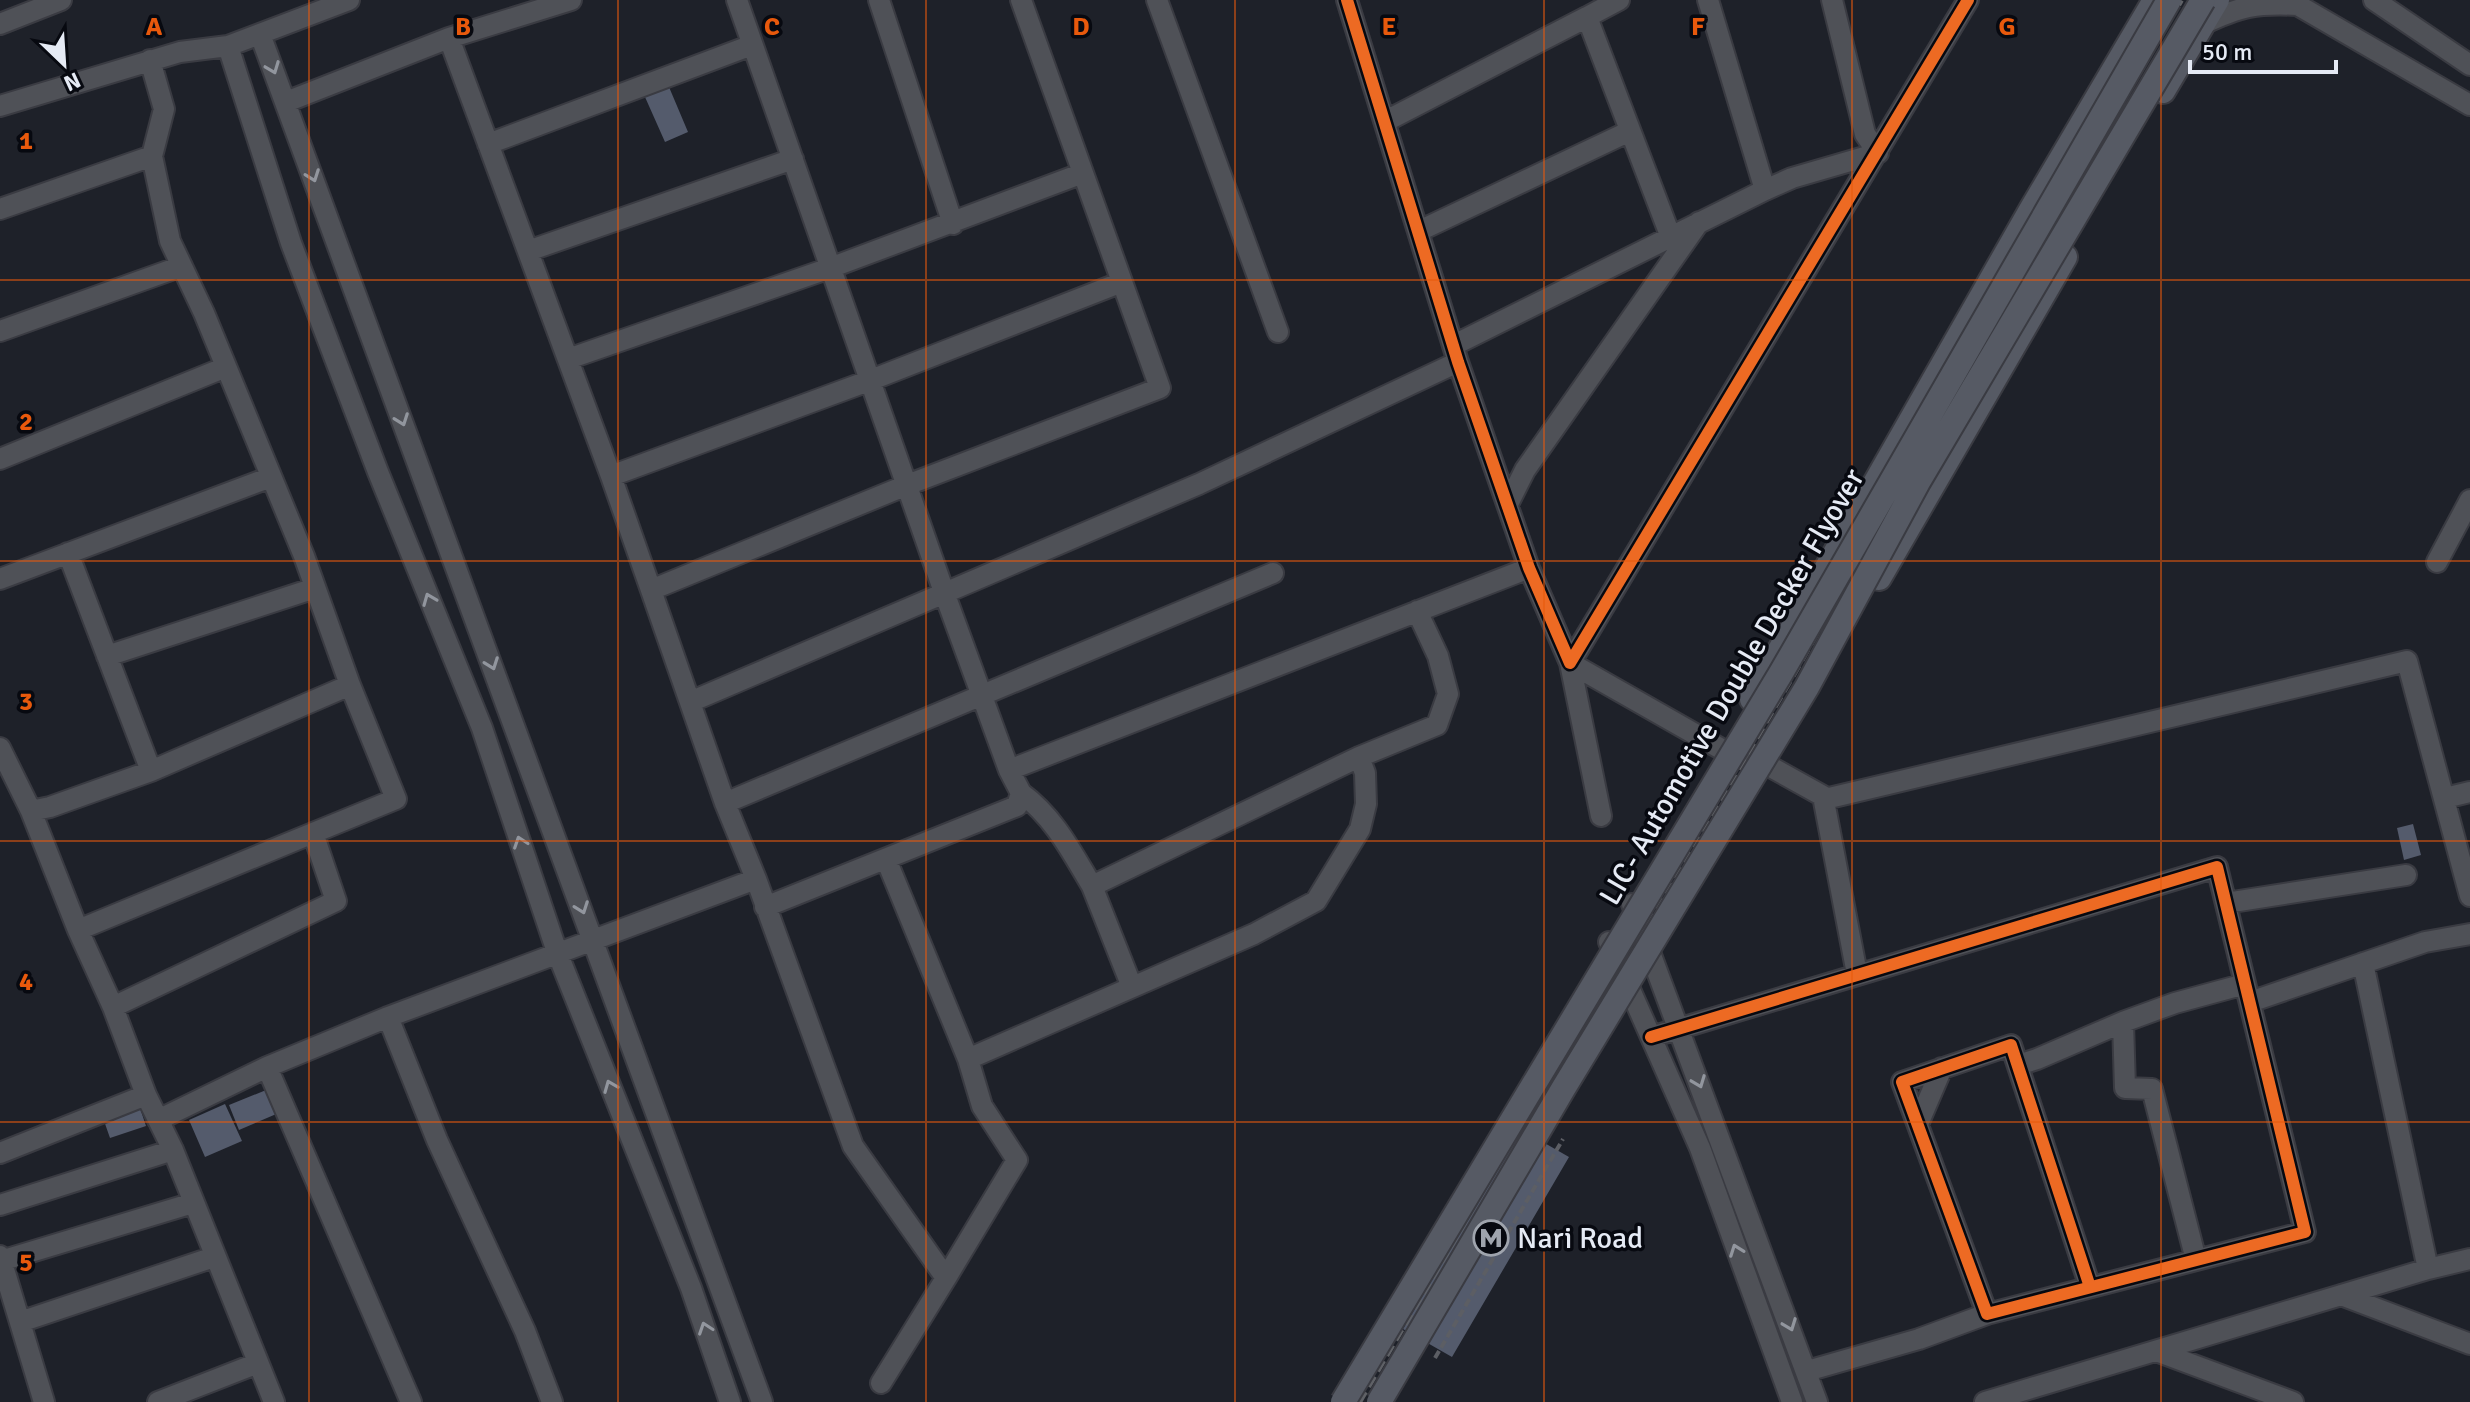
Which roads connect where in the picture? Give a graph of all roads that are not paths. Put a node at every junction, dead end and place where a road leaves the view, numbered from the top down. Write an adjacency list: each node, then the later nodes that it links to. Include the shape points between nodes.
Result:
1 (61, 0): 20 (street)
2 (349, 0): 21 (street)
3 (571, 0): 22 (street)
4 (737, 0): 23 (street)
5 (879, 0): 40 (street)
6 (1021, 0): 36 (street)
7 (1157, 0): 48 (street)
8 (1619, 0): 19 (street)
9 (1708, 0): 37 (street)
10 (1968, 0): 33 (street)
11 (2155, 0): 73 (main road)
12 (2169, 0): 147 (main road, LIC- Automotive Double Decker Flyover, bridge, via 1781,673)
13 (2217, 0): 18 (main road)
14 (2374, 0): 26 (street)
15 (1833, 1): 33 (street, via 1865,134)
16 (2294, 2): 18 (street); 28 (street)
17 (1355, 3): 30 (street)
18 (2203, 12): 76 (main road); 148 (main road, LIC- Automotive Double Decker Flyover, bridge, via 1918,482 1807,687)
19 (1587, 17): 30 (street); 31 (street)
20 (0, 24)
21 (260, 34): 24 (street); 27 (street, one-way to 27)
22 (449, 38): 27 (street); 32 (street)
23 (752, 45): 32 (street); 35 (street)
24 (228, 46): 25 (street); 80 (street, one-way to 24, via 291,243)
25 (150, 60): 29 (street); 34 (street, via 164,109)
26 (2470, 65)
27 (286, 102): 77 (street, one-way to 77)
28 (2470, 105)
29 (0, 106)
30 (1386, 121): 41 (street)
31 (1630, 131): 41 (street); 42 (street)
32 (488, 144): 43 (street)
33 (1878, 153): 37 (street); 69 (street)
34 (152, 156): 38 (street); 44 (street, via 170,241)
35 (793, 159): 43 (street); 45 (street)
36 (1083, 173): 40 (street); 46 (street)
37 (1765, 190): 39 (street)
38 (0, 209)
39 (1699, 222): 42 (street); 58 (street, via 1525,470)
40 (953, 224): 45 (street)
41 (1419, 231): 49 (street)
42 (1670, 235): 49 (street)
43 (528, 251): 50 (street)
44 (182, 266): 47 (street); 51 (street)
45 (830, 268): 50 (street); 52 (street)
46 (1122, 282): 52 (street); 56 (street, via 1160,388)
47 (0, 331)
48 (1278, 332)
49 (1456, 353): 58 (street); 66 (street, via 1199,484)
50 (568, 359): 54 (street)
51 (226, 367): 53 (street); 55 (street)
52 (871, 380): 54 (street); 56 (street)
53 (0, 459)
54 (611, 476): 65 (street)
55 (271, 477): 59 (street); 64 (street)
56 (907, 485): 65 (street); 66 (street)
57 (2470, 500): 60 (street)
58 (1508, 504): 61 (street)
59 (68, 553): 63 (street); 68 (street)
60 (2437, 562)
61 (1529, 568): 67 (street); 69 (street)
62 (1273, 573): 71 (street)
63 (0, 579)
64 (315, 588): 68 (street); 70 (street)
65 (651, 590): 72 (street)
66 (944, 592): 71 (street); 72 (street)
67 (1417, 611): 75 (street, via 1448,694 1437,725); 78 (street)
68 (107, 656): 79 (street)
69 (1570, 663): 73 (street); 87 (street)
70 (350, 685): 79 (street); 88 (street, via 396,799)
71 (982, 695): 78 (street); 85 (street)
72 (690, 702): 85 (street)
73 (1723, 750): 76 (street); 95 (main road)
74 (2, 757): 86 (street)
75 (1359, 757): 92 (street); 105 (street, via 1366,804 1360,829 1316,901)
76 (1769, 766): 84 (street); 102 (main road)
77 (530, 769): 80 (street); 99 (street, one-way to 99)
78 (1009, 770): 82 (street)
79 (151, 771): 86 (street)
80 (500, 783): 101 (street, one-way to 80)
81 (2470, 792): 83 (street)
82 (1021, 793): 89 (street, via 1017,806); 92 (street, via 1058,828)
83 (2445, 798): 84 (street, via 2407,661); 93 (street)
84 (1825, 799): 104 (street)
85 (725, 803): 91 (street)
86 (31, 811): 97 (street)
87 (1601, 816)
88 (313, 833): 97 (street); 108 (street, via 336,901)
89 (886, 859): 96 (street); 113 (street)
90 (2406, 875): 94 (street)
91 (756, 879): 96 (street); 99 (street)
92 (1092, 886): 105 (street)
93 (2470, 896)
94 (2226, 903): 104 (street, via 2217,867); 107 (street)
95 (1632, 904): 100 (main road); 102 (street)
96 (765, 907): 129 (street, via 853,1146)
97 (78, 930): 108 (street)
98 (2470, 934): 103 (street, via 2425,942)
99 (594, 940): 101 (street); 145 (street)
100 (1609, 942): 106 (street); 146 (main road)
101 (557, 952): 109 (street); 144 (street, one-way to 101, via 691,1288)
102 (1652, 958): 106 (main road); 111 (street)
103 (2363, 963): 107 (street); 128 (street)
104 (1857, 974): 111 (street)
105 (1132, 987): 113 (street)
106 (1631, 991): 112 (street); 149 (main road)
107 (2248, 993): 110 (street, via 2175,1003); 127 (street, via 2305,1232)
108 (113, 1007): 117 (street)
109 (388, 1017): 115 (street); 143 (street)
110 (2123, 1022): 114 (street); 127 (street, via 2125,1088 2152,1089)
111 (1679, 1028): 112 (street); 137 (street, one-way to 137)
112 (1651, 1037): 150 (street, one-way to 112, via 1700,1148)
113 (968, 1059): 129 (street, via 982,1106 1017,1160)
114 (2018, 1065): 116 (street, via 2011,1045); 130 (street)
115 (267, 1067): 118 (street); 142 (street)
116 (1942, 1068): 119 (street); 119 (street, via 1902,1082)
117 (146, 1095): 118 (street); 121 (street)
118 (158, 1120): 120 (street)
119 (1918, 1124): 132 (street)
120 (173, 1150): 122 (street); 123 (street)
121 (0, 1153)
122 (193, 1203): 124 (street); 125 (street)
123 (0, 1205)
124 (214, 1257): 133 (street); 136 (street)
125 (1, 1258): 133 (street)
126 (2470, 1259): 128 (street)
127 (2196, 1260): 130 (street)
128 (2428, 1269): 131 (street)
129 (946, 1278): 138 (street)
130 (2090, 1287): 132 (street)
131 (2341, 1295): 134 (street); 135 (street)
132 (1987, 1314): 137 (street)
133 (20, 1322): 139 (street)
134 (2470, 1344)
135 (2156, 1351): 152 (street); 153 (street)
136 (258, 1363): 140 (street); 141 (street)
137 (1807, 1371): 151 (street)
138 (881, 1383)
139 (44, 1402)
140 (158, 1402)
141 (274, 1402)
142 (411, 1402)
143 (552, 1402)
144 (730, 1402)
145 (762, 1402)
146 (1332, 1402)
147 (1343, 1402)
148 (1379, 1402)
149 (1386, 1402)
150 (1792, 1402)
151 (1817, 1402)
152 (1985, 1402)
153 (2293, 1402)

